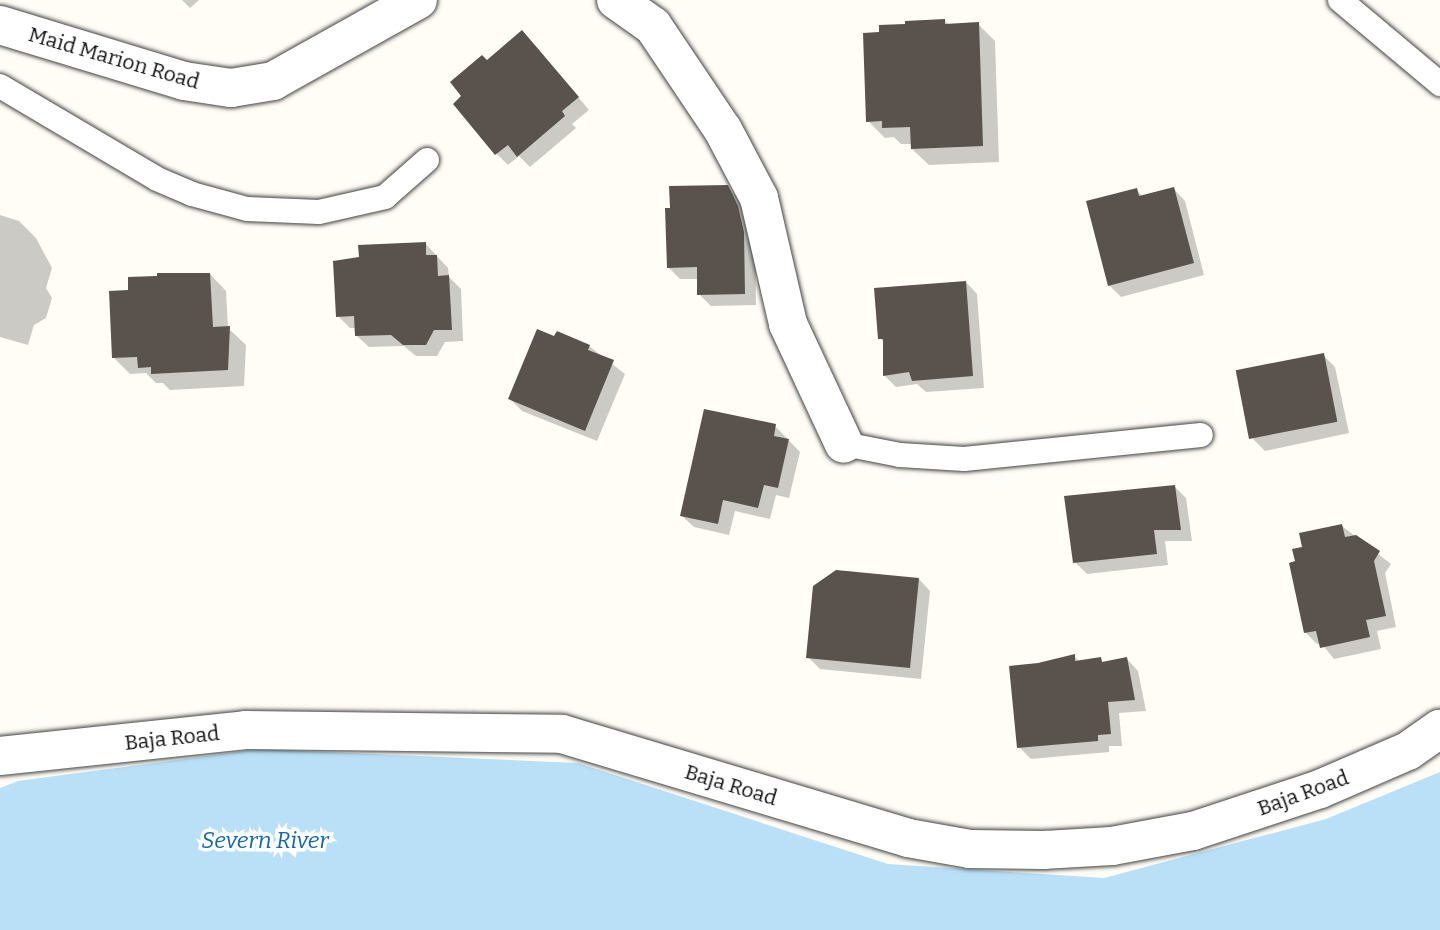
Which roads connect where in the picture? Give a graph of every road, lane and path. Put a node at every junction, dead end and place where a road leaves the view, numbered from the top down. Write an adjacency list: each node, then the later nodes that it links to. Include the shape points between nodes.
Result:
1 (418, 0): 4 (street, Maid Marion Road, via 273,81 231,88 184,81)
2 (616, 0): 9 (street, via 653,26 723,130 759,198 788,324)
3 (1340, 0): 5 (lane)
4 (0, 25)
5 (1440, 85)
6 (0, 86): 7 (lane, via 157,179 247,209 319,212 386,197)
7 (427, 160)
8 (1201, 435): 9 (lane, via 964,459)
9 (844, 444)
10 (1440, 729): 11 (street, Baja Road, via 1408,751 1320,789 1193,831 1112,846 1043,850 970,849 908,838 562,734 246,730)
11 (0, 756)

